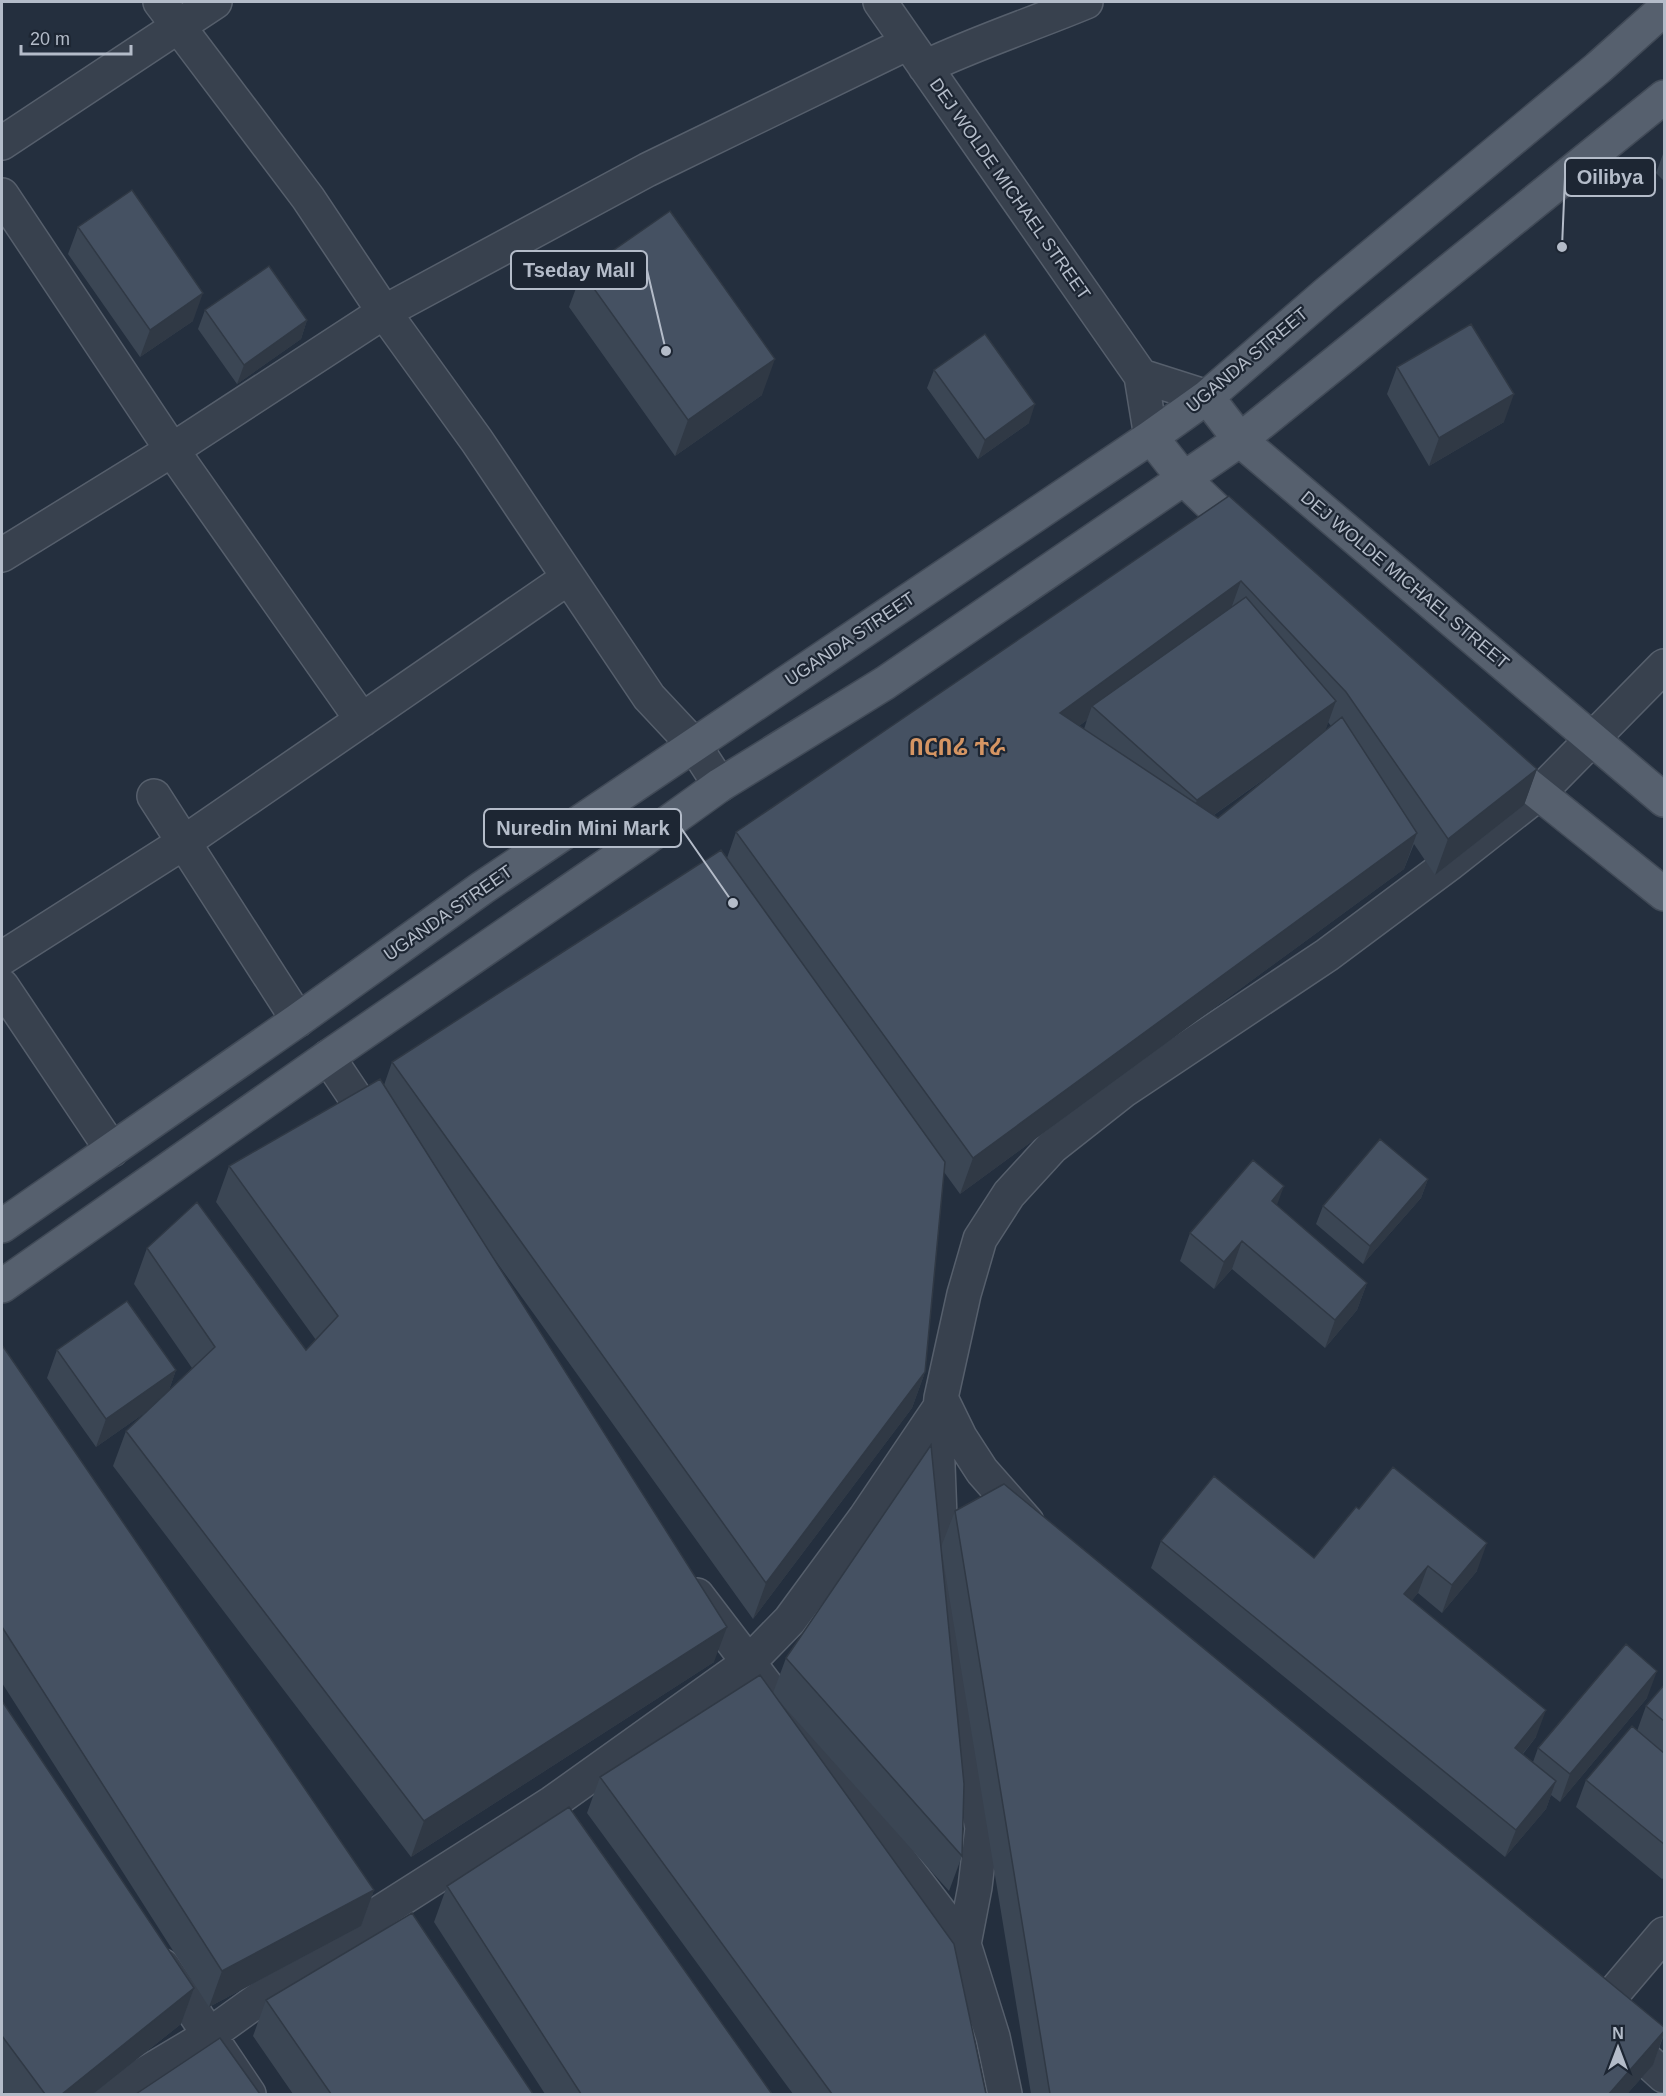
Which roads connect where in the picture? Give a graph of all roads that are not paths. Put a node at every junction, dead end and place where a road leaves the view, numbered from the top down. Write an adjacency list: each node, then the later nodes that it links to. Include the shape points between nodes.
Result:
1 (215, 2): 5 (street)
2 (880, 2): 6 (street, DEJ WOLDE MICHAEL STREET)
3 (1086, 2): 6 (street, via 963,49)
4 (1665, 9): 12 (main road, UGANDA STREET)
5 (170, 14): 8 (street); 10 (street, via 308,198)
6 (917, 55): 10 (street, via 647,170); 11 (street, DEJ WOLDE MICHAEL STREET)
7 (1665, 97): 14 (main road)
8 (2, 143)
9 (2, 195): 15 (street)
10 (384, 312): 15 (street); 19 (street, via 477,441)
11 (1141, 376): 12 (street); 13 (street, DEJ WOLDE MICHAEL STREET)
12 (1207, 397): 13 (main road, UGANDA STREET); 14 (main road, DEJ WOLDE MICHAEL STREET)
13 (1151, 437): 16 (main road, DEJ WOLDE MICHAEL STREET); 24 (main road, UGANDA STREET)
14 (1240, 440): 16 (main road); 22 (main road, DEJ WOLDE MICHAEL STREET)
15 (172, 450): 17 (street); 21 (street)
16 (1184, 479): 18 (main road, DEJ WOLDE MICHAEL STREET); 25 (main road, via 885,683)
17 (2, 555)
18 (1263, 555)
19 (568, 578): 21 (street); 24 (street, via 649,697)
20 (1665, 666): 22 (street)
21 (362, 720): 29 (street)
22 (1591, 740): 26 (street); 28 (main road, DEJ WOLDE MICHAEL STREET)
23 (1478, 743): 26 (main road)
24 (694, 745): 25 (street); 33 (main road, UGANDA STREET, via 482,888)
25 (720, 785): 34 (main road)
26 (1538, 794): 30 (main road); 39 (street, via 1327,954 1123,1092 1052,1147 1009,1194 980,1239)
27 (154, 796): 29 (street)
28 (1665, 800)
29 (183, 843): 31 (street); 33 (street)
30 (1665, 894)
31 (2, 958)
32 (2, 986): 35 (street)
33 (298, 1020): 35 (main road, UGANDA STREET)
34 (328, 1057): 36 (street); 38 (main road)
35 (112, 1150): 37 (main road, UGANDA STREET)
36 (393, 1154)
37 (2, 1226)
38 (2, 1286)
39 (940, 1404): 40 (street, via 982,1471); 42 (street, via 865,1518 790,1620); 46 (street, via 937,1438 945,1624 982,1828)
40 (1047, 1544)
41 (678, 1569): 42 (street)
42 (748, 1663): 43 (street); 46 (street)
43 (552, 1803): 44 (street); 50 (street, via 378,1917)
44 (573, 1830)
45 (1665, 1934): 49 (street)
46 (964, 1944): 54 (street, via 993,2037)
47 (150, 1946): 50 (street)
48 (1569, 1992): 49 (street)
49 (1596, 2014): 51 (street)
50 (208, 2036): 52 (street); 53 (street)
51 (1665, 2076)
52 (111, 2094)
53 (249, 2094)
54 (1005, 2094)

